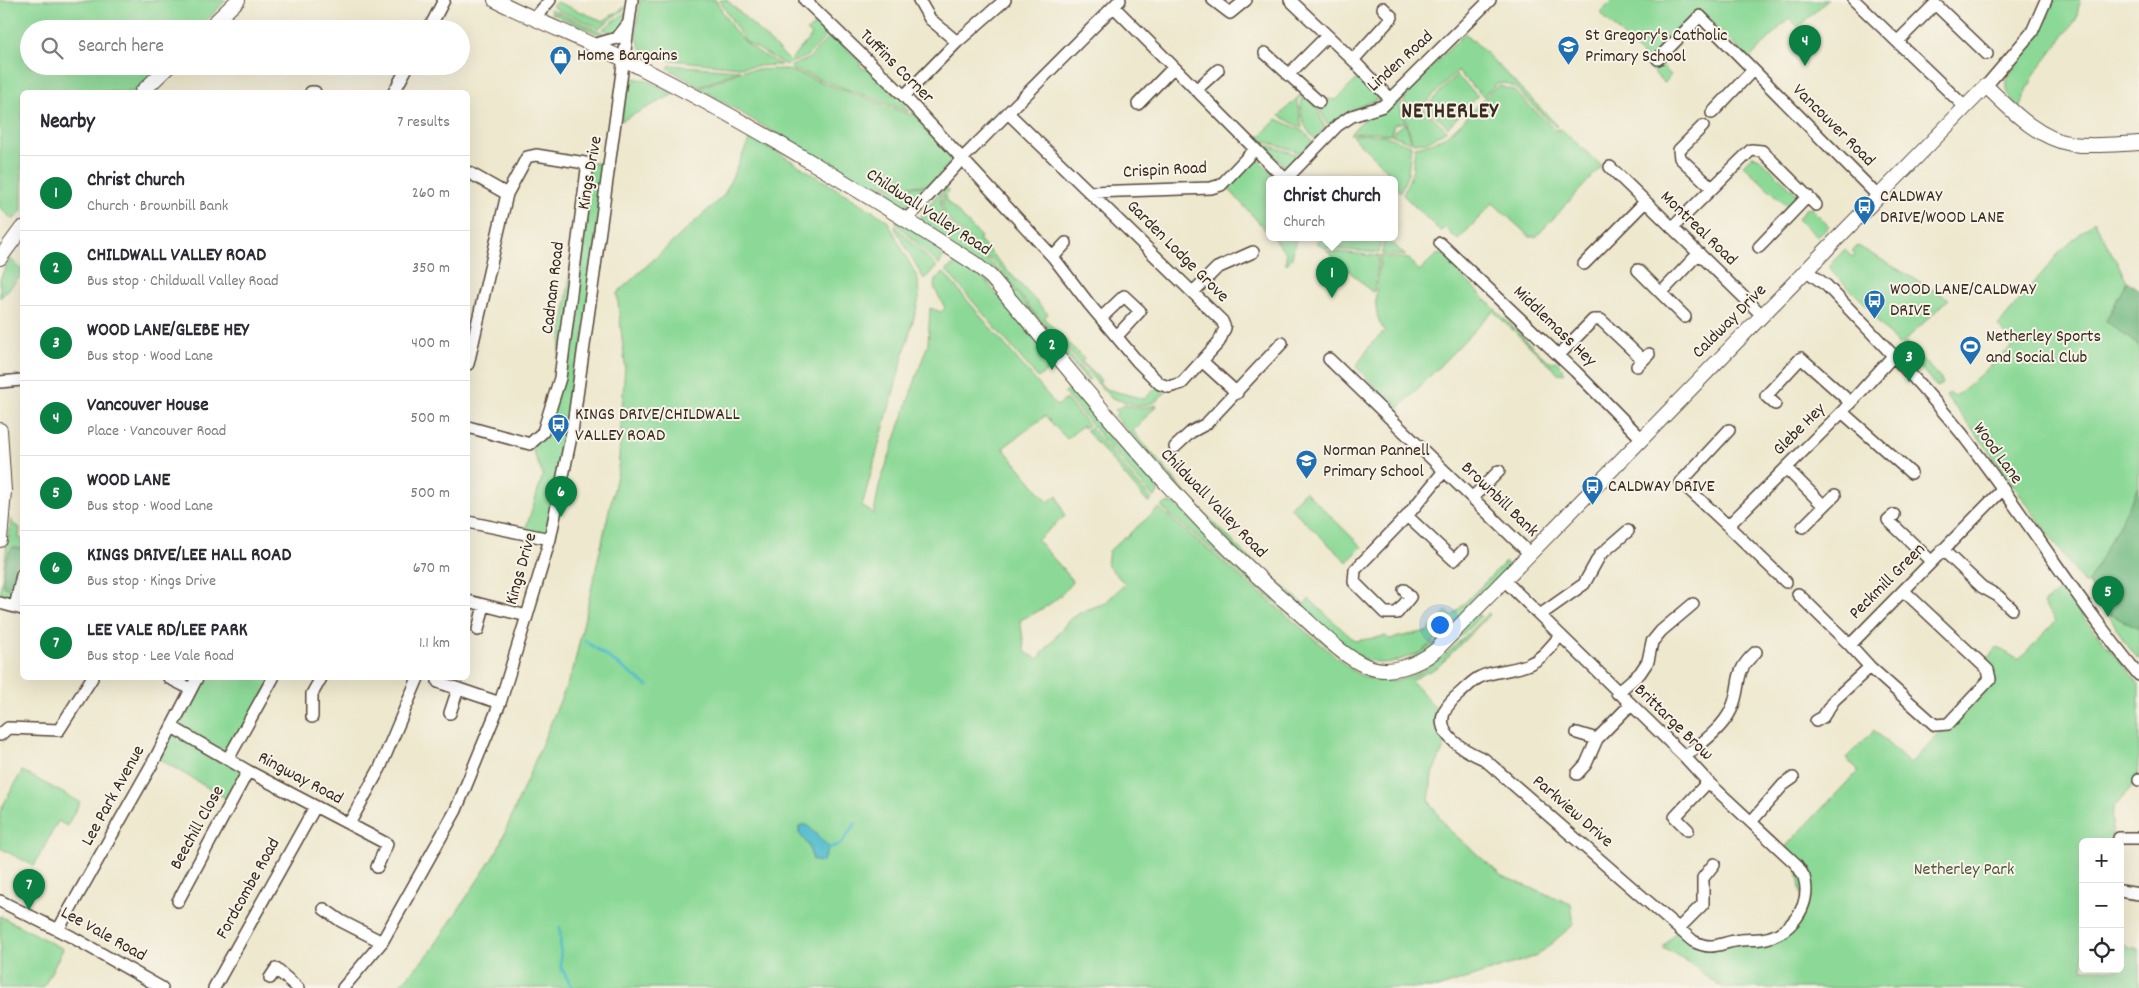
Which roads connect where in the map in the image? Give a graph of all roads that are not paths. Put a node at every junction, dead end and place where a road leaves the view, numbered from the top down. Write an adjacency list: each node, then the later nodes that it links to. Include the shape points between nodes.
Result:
1 (238, 0): 18 (main road)
2 (444, 0): 19 (street)
3 (495, 0): 17 (main road, Childwall Valley Road)
4 (550, 0): 17 (street)
5 (632, 0): 20 (street, Kings Drive)
6 (805, 0): 40 (street, Tuffins Corner)
7 (919, 0): 22 (street, via 930,19)
8 (1005, 0): 22 (street)
9 (1213, 0): 10 (street, via 1230,13)
10 (1246, 0)
11 (1290, 0): 21 (street)
12 (1490, 0): 41 (street, Linden Road)
13 (1854, 0): 23 (street)
14 (2046, 0): 36 (street, Caldway Drive, via 2032,32)
15 (1117, 4): 30 (street); 46 (street)
16 (1383, 8): 29 (street, via 1392,17)
17 (534, 19): 24 (main road, Childwall Valley Road)
18 (217, 20)
19 (434, 20)
20 (629, 22): 24 (street, via 617,38); 28 (street, Kings Drive)
21 (1327, 36): 29 (street); 35 (street)
22 (957, 42): 40 (street)
23 (1898, 42): 26 (street, via 1935,4); 44 (street)
24 (593, 45): 28 (main road, Childwall Valley Road)
25 (1265, 53): 35 (street)
26 (1987, 54)
27 (1658, 59): 32 (street, Vancouver Road, via 1700,16)
28 (624, 60): 60 (main road, Childwall Valley Road, via 695,96); 112 (street, Kings Drive, via 572,432)
29 (1353, 60): 41 (street)
30 (1173, 68): 39 (street); 43 (street)
31 (1218, 70): 39 (street)
32 (1753, 70): 45 (street); 58 (street, Vancouver Road)
33 (162, 75): 37 (main road)
34 (403, 75): 38 (street)
35 (1288, 75): 42 (street)
36 (1986, 86): 44 (main road, Caldway Drive); 48 (main road, via 2016,115 2047,136 2071,144)
37 (149, 90)
38 (395, 90)
39 (1196, 90): 49 (street)
40 (904, 96): 50 (street, Tuffins Corner)
41 (1390, 99): 54 (street, Linden Road, via 1382,106 1352,116 1338,125)
42 (1318, 102)
43 (1138, 104)
44 (1965, 107): 58 (main road, Caldway Drive)
45 (1712, 113)
46 (1009, 114): 50 (street); 56 (street, Garden Lodge Grove)
47 (1703, 126): 55 (street, via 1679,150 1680,158)
48 (2139, 143)
49 (1255, 149): 53 (street); 56 (street, Crispin Road, via 1221,185 1211,188)
50 (961, 160): 60 (street); 68 (street, Garden Lodge Grove)
51 (1610, 168): 59 (street, Montreal Road)
52 (470, 173): 57 (street)
53 (1282, 176)
54 (1288, 176)
55 (1711, 188): 61 (street); 65 (street, via 1752,150 1762,151 1812,200)
56 (1091, 192): 73 (street, Garden Lodge Grove)
57 (507, 194): 76 (street); 93 (street, Cadnam Road, via 527,157 536,155 585,163 587,170 560,378 544,432 530,444)
58 (1878, 196): 72 (main road, Caldway Drive)
59 (1645, 202): 61 (street, Montreal Road); 70 (street)
60 (906, 220): 135 (main road, Childwall Valley Road, via 991,277 1170,490 1238,560 1283,600 1365,666 1390,670)
61 (1672, 228): 67 (street, Montreal Road)
62 (20, 231): 69 (main road)
63 (1066, 243): 68 (street)
64 (1440, 243): 82 (street, Middlemass Hey)
65 (1759, 247)
66 (1253, 252): 73 (street, via 1217,268)
67 (1699, 253): 74 (street); 75 (street, Montreal Road)
68 (1053, 257): 78 (street, Garden Lodge Grove)
69 (0, 258)
70 (1584, 264)
71 (1638, 270): 74 (street)
72 (1807, 271): 75 (main road, Caldway Drive); 83 (street, Wood Lane, via 1827,286)
73 (1193, 292): 86 (street, Garden Lodge Grove, via 1222,320 1225,328 1219,342)
74 (1661, 293): 77 (street)
75 (1762, 315): 96 (main road, Caldway Drive)
76 (472, 316): 80 (street)
77 (1685, 317)
78 (1101, 318): 79 (street, Garden Lodge Grove); 79 (street, via 1124,296 1140,311)
79 (1117, 336): 86 (street, Garden Lodge Grove, via 1160,384 1169,387 1182,382)
80 (470, 340)
81 (1282, 343): 89 (street)
82 (1559, 355): 85 (street, via 1593,320 1601,320); 96 (street, Middlemass Hey)
83 (1894, 355): 90 (street, Glebe Hey); 102 (street, Wood Lane, via 1957,428)
84 (1329, 359): 100 (street, Brownbill Bank)
85 (1643, 360)
86 (1203, 362): 89 (street)
87 (20, 380): 88 (street)
88 (0, 382)
89 (1236, 393): 97 (street, via 1206,424 1191,432)
90 (1851, 403): 91 (street, via 1801,358 1766,396); 92 (street, Glebe Hey)
91 (1775, 404)
92 (1842, 412): 98 (street, Glebe Hey); 101 (street)
93 (470, 428)
94 (0, 430): 113 (main road, via 4,491)
95 (1729, 430): 109 (street, via 1681,482)
96 (1642, 439): 116 (main road, Caldway Drive)
97 (1175, 447)
98 (1786, 468): 105 (street); 109 (street, Glebe Hey)
99 (1499, 470): 104 (street)
100 (1444, 471): 104 (street, Brownbill Bank); 107 (street, Brownbill Bank)
101 (1911, 473)
102 (2002, 490): 115 (street, Peckmill Green); 137 (street, Wood Lane, via 2097,623)
103 (1835, 494): 105 (street)
104 (1472, 497): 116 (street, Brownbill Bank)
105 (1823, 506): 110 (street)
106 (1894, 515): 117 (street, via 1888,520)
107 (1407, 516): 114 (street, via 1454,560); 120 (street, Brownbill Bank, via 1355,570 1354,582 1385,613 1397,613 1410,598)
108 (470, 522): 112 (street)
109 (1728, 526): 119 (street)
110 (1803, 528)
111 (1628, 531): 130 (street, via 1600,555 1584,584)
112 (550, 539): 129 (street, Kings Drive)
113 (0, 540)
114 (1463, 551)
115 (1944, 551): 117 (street, Peckmill Green); 128 (street)
116 (1530, 554): 118 (main road, Caldway Drive)
117 (1931, 561): 121 (street, Peckmill Green)
118 (1504, 580): 130 (street, Brittarge Brow); 135 (main road, Caldway Drive)
119 (1786, 582)
120 (1404, 590)
121 (1904, 591): 133 (street, Peckmill Green); 136 (street, via 1988,670 1990,679 1948,724 1935,725)
122 (1798, 594): 133 (street, Peckmill Green)
123 (470, 602): 126 (street)
124 (0, 603): 127 (street)
125 (1693, 604): 147 (street, via 1661,631 1652,642 1648,661 1640,673)
126 (484, 605): 129 (street); 131 (street)
127 (19, 608)
128 (2012, 609)
129 (527, 616): 148 (street, Kings Drive)
130 (1540, 616): 132 (street, Brittarge Brow)
131 (478, 630)
132 (1560, 636): 147 (street, Brittarge Brow); 177 (street, Parkview Drive, via 1541,657 1529,664 1479,677 1453,699 1443,714 1443,726 1452,742 1484,759)
133 (1850, 645): 136 (street)
134 (1756, 652): 157 (street, via 1738,675 1731,711)
135 (1426, 658)
136 (1870, 667): 152 (street)
137 (2139, 675)
138 (91, 680): 155 (street, via 59,730 8,728)
139 (173, 680): 145 (street)
140 (196, 680): 145 (street, Lee Park Avenue)
141 (272, 680): 158 (street)
142 (320, 680): 151 (street, via 312,694)
143 (417, 680): 165 (street, Ringway Road, via 380,768)
144 (438, 682): 146 (street)
145 (191, 689): 153 (street, Lee Park Avenue)
146 (458, 689): 148 (street); 150 (street)
147 (1617, 693): 149 (street, Brittarge Brow)
148 (500, 703): 179 (street, Kings Drive, via 456,810)
149 (1630, 704): 156 (street); 157 (street, Brittarge Brow)
150 (450, 713)
151 (312, 717)
152 (1816, 721)
153 (172, 727): 158 (street, Ringway Road); 178 (street, Lee Park Avenue)
154 (1577, 733): 156 (street)
155 (0, 735)
156 (1597, 739): 160 (street, via 1586,764)
157 (1685, 757): 162 (street, Brittarge Brow)
158 (228, 759): 159 (street, Ringway Road)
159 (248, 771): 163 (street, Ringway Road); 175 (street, Beechill Close)
160 (1576, 774)
161 (1793, 778): 164 (street)
162 (1708, 782): 164 (street, Brittarge Brow); 166 (street, via 1675,817)
163 (315, 807): 165 (street, Ringway Road); 182 (street, Fordcombe Road)
164 (1751, 822): 173 (street, Brittarge Brow, via 1796,864 1804,878)
165 (349, 824): 170 (street, via 387,844)
166 (1688, 830)
167 (2124, 838): 168 (street)
168 (2139, 838)
169 (1714, 864): 177 (street, via 1703,878 1703,904)
170 (377, 867)
171 (2124, 892): 172 (street)
172 (2139, 894)
173 (1806, 895): 177 (street, Parkview Drive, via 1798,916 1790,926 1762,939 1742,939 1717,947 1705,947)
174 (0, 901): 178 (street, Lee Vale Road)
175 (178, 901)
176 (324, 908): 179 (street, via 340,921)
177 (1679, 928)
178 (58, 930): 181 (street, Lee Vale Road)
179 (382, 942): 184 (street, Kings Drive)
180 (275, 969): 183 (street)
181 (162, 988)
182 (214, 988)
183 (298, 988)
184 (343, 988)

